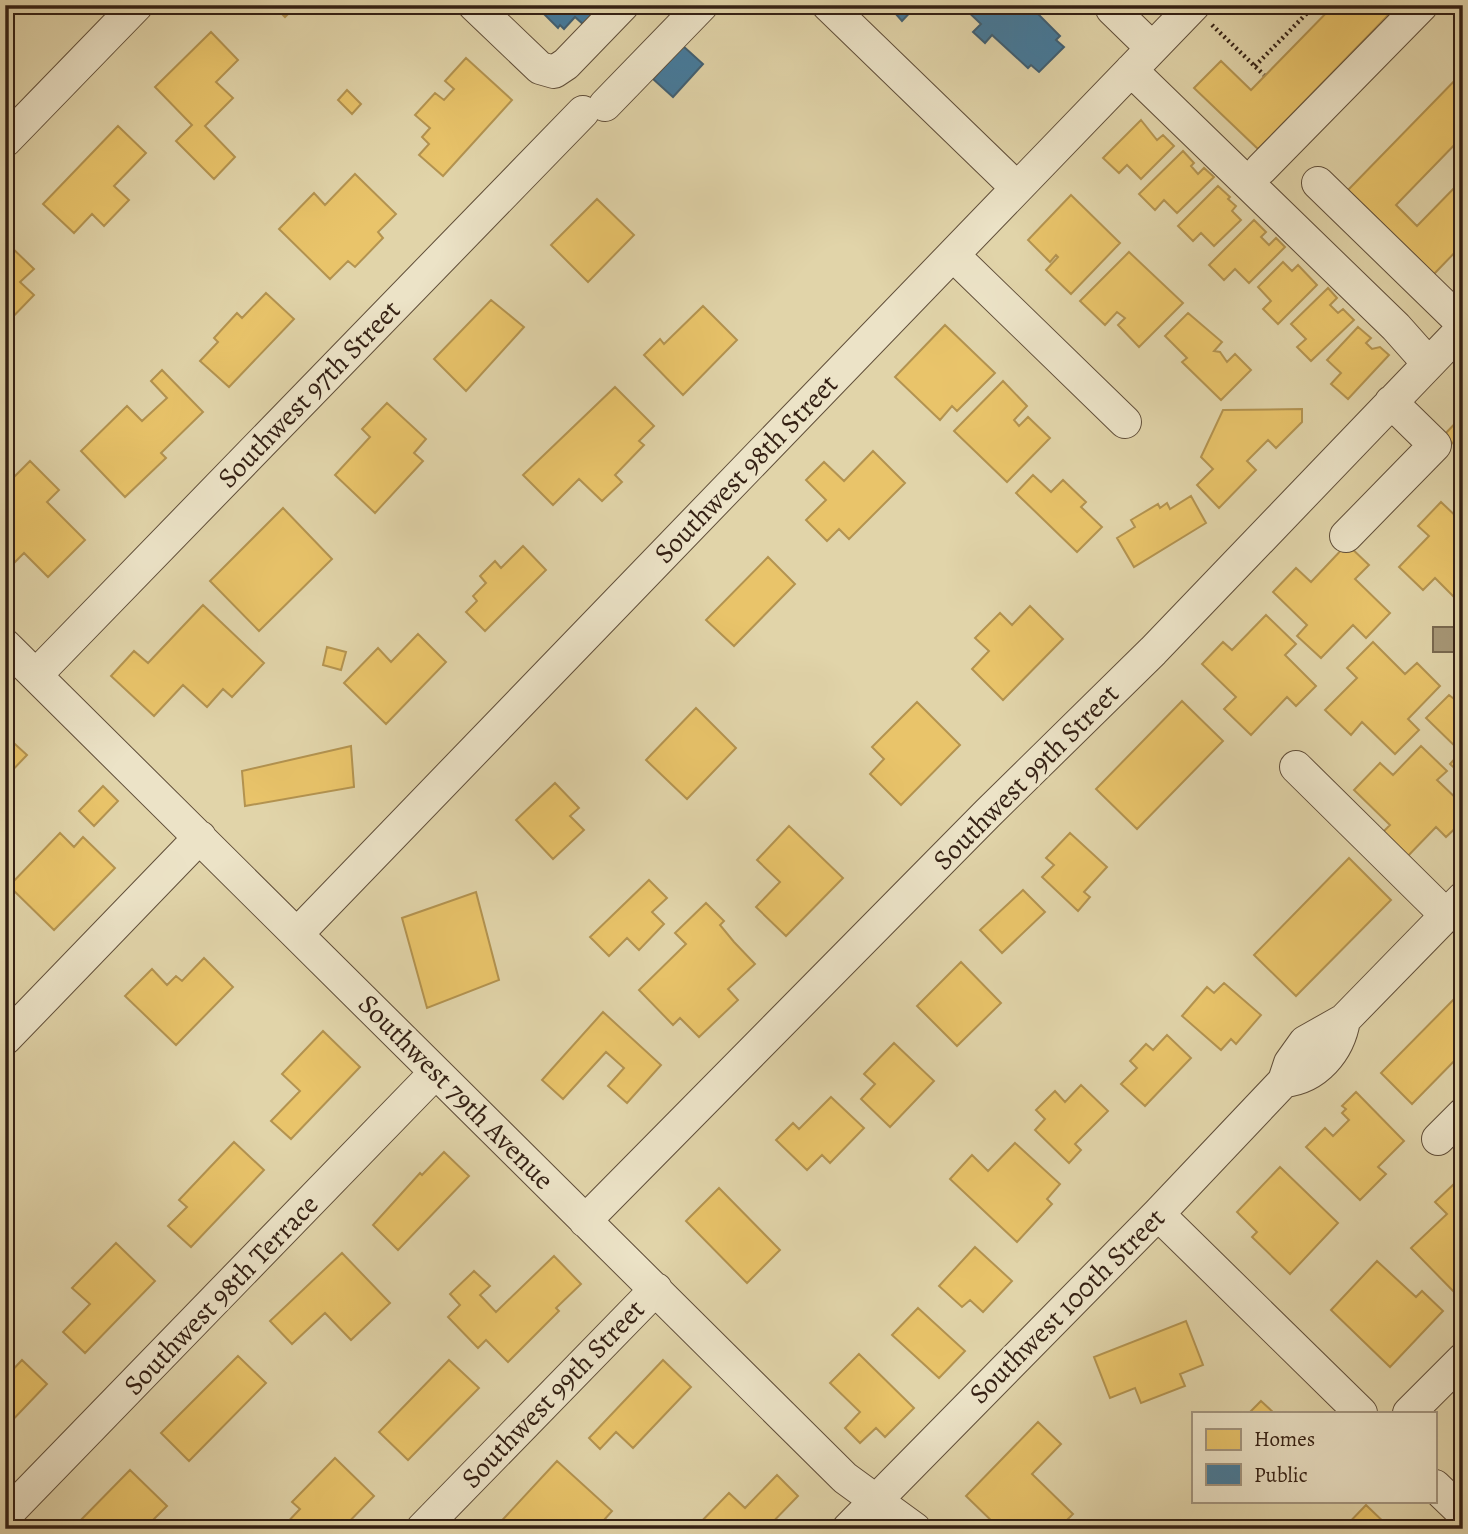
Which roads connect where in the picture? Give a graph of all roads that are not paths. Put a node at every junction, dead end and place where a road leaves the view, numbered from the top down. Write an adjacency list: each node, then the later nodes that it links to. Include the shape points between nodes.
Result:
1 (137, 5): 10 (street)
2 (474, 5): 3 (street, via 540,68 554,72)
3 (623, 5)
4 (702, 5): 21 (street, Southwest 97th Street, via 594,108)
5 (828, 5): 13 (street)
6 (1115, 5): 9 (street, via 1112,9)
7 (1422, 5): 11 (street)
8 (1203, 15): 9 (street, Southwest 98th Street)
9 (1142, 59): 13 (street, Southwest 98th Street); 16 (street)
10 (5, 141)
11 (1261, 169)
12 (1318, 183): 15 (street)
13 (1017, 188): 14 (street, Southwest 98th Street)
14 (953, 255): 18 (street); 25 (street, Southwest 98th Street)
15 (1463, 326): 16 (street, Southwest 99th Street)
16 (1428, 363): 17 (street, Southwest 99th Street)
17 (1391, 402): 19 (street, via 1435,445); 31 (street, Southwest 99th Street, via 1105,699)
18 (1125, 422)
19 (1346, 536)
20 (5, 645): 21 (street, Southwest 79th Avenue)
21 (36, 675): 23 (street, Southwest 79th Avenue)
22 (1296, 767): 24 (street)
23 (200, 837): 25 (street, Southwest 79th Avenue); 26 (street)
24 (1455, 906): 30 (street, Southwest 100th Street, via 1344,1020 1305,1042 1290,1063 1284,1082)
25 (298, 933): 27 (street, Southwest 79th Avenue)
26 (5, 1039)
27 (435, 1073): 31 (street, Southwest 79th Avenue); 39 (street, Southwest 98th Terrace)
28 (1463, 1114): 29 (street)
29 (1438, 1139)
30 (1158, 1214): 34 (street); 37 (street, Southwest 100th Street)
31 (585, 1221): 32 (street, Southwest 79th Avenue)
32 (656, 1289): 37 (street, Southwest 79th Avenue, via 845,1478); 40 (street, Southwest 99th Street)
33 (1463, 1359): 35 (street)
34 (1360, 1412)
35 (1410, 1412)
36 (1436, 1487): 38 (street)
37 (876, 1500): 41 (street, Southwest 100th Street); 42 (street, Southwest 79th Avenue)
38 (1463, 1513)
39 (5, 1516)
40 (422, 1529)
41 (848, 1529)
42 (915, 1529)

